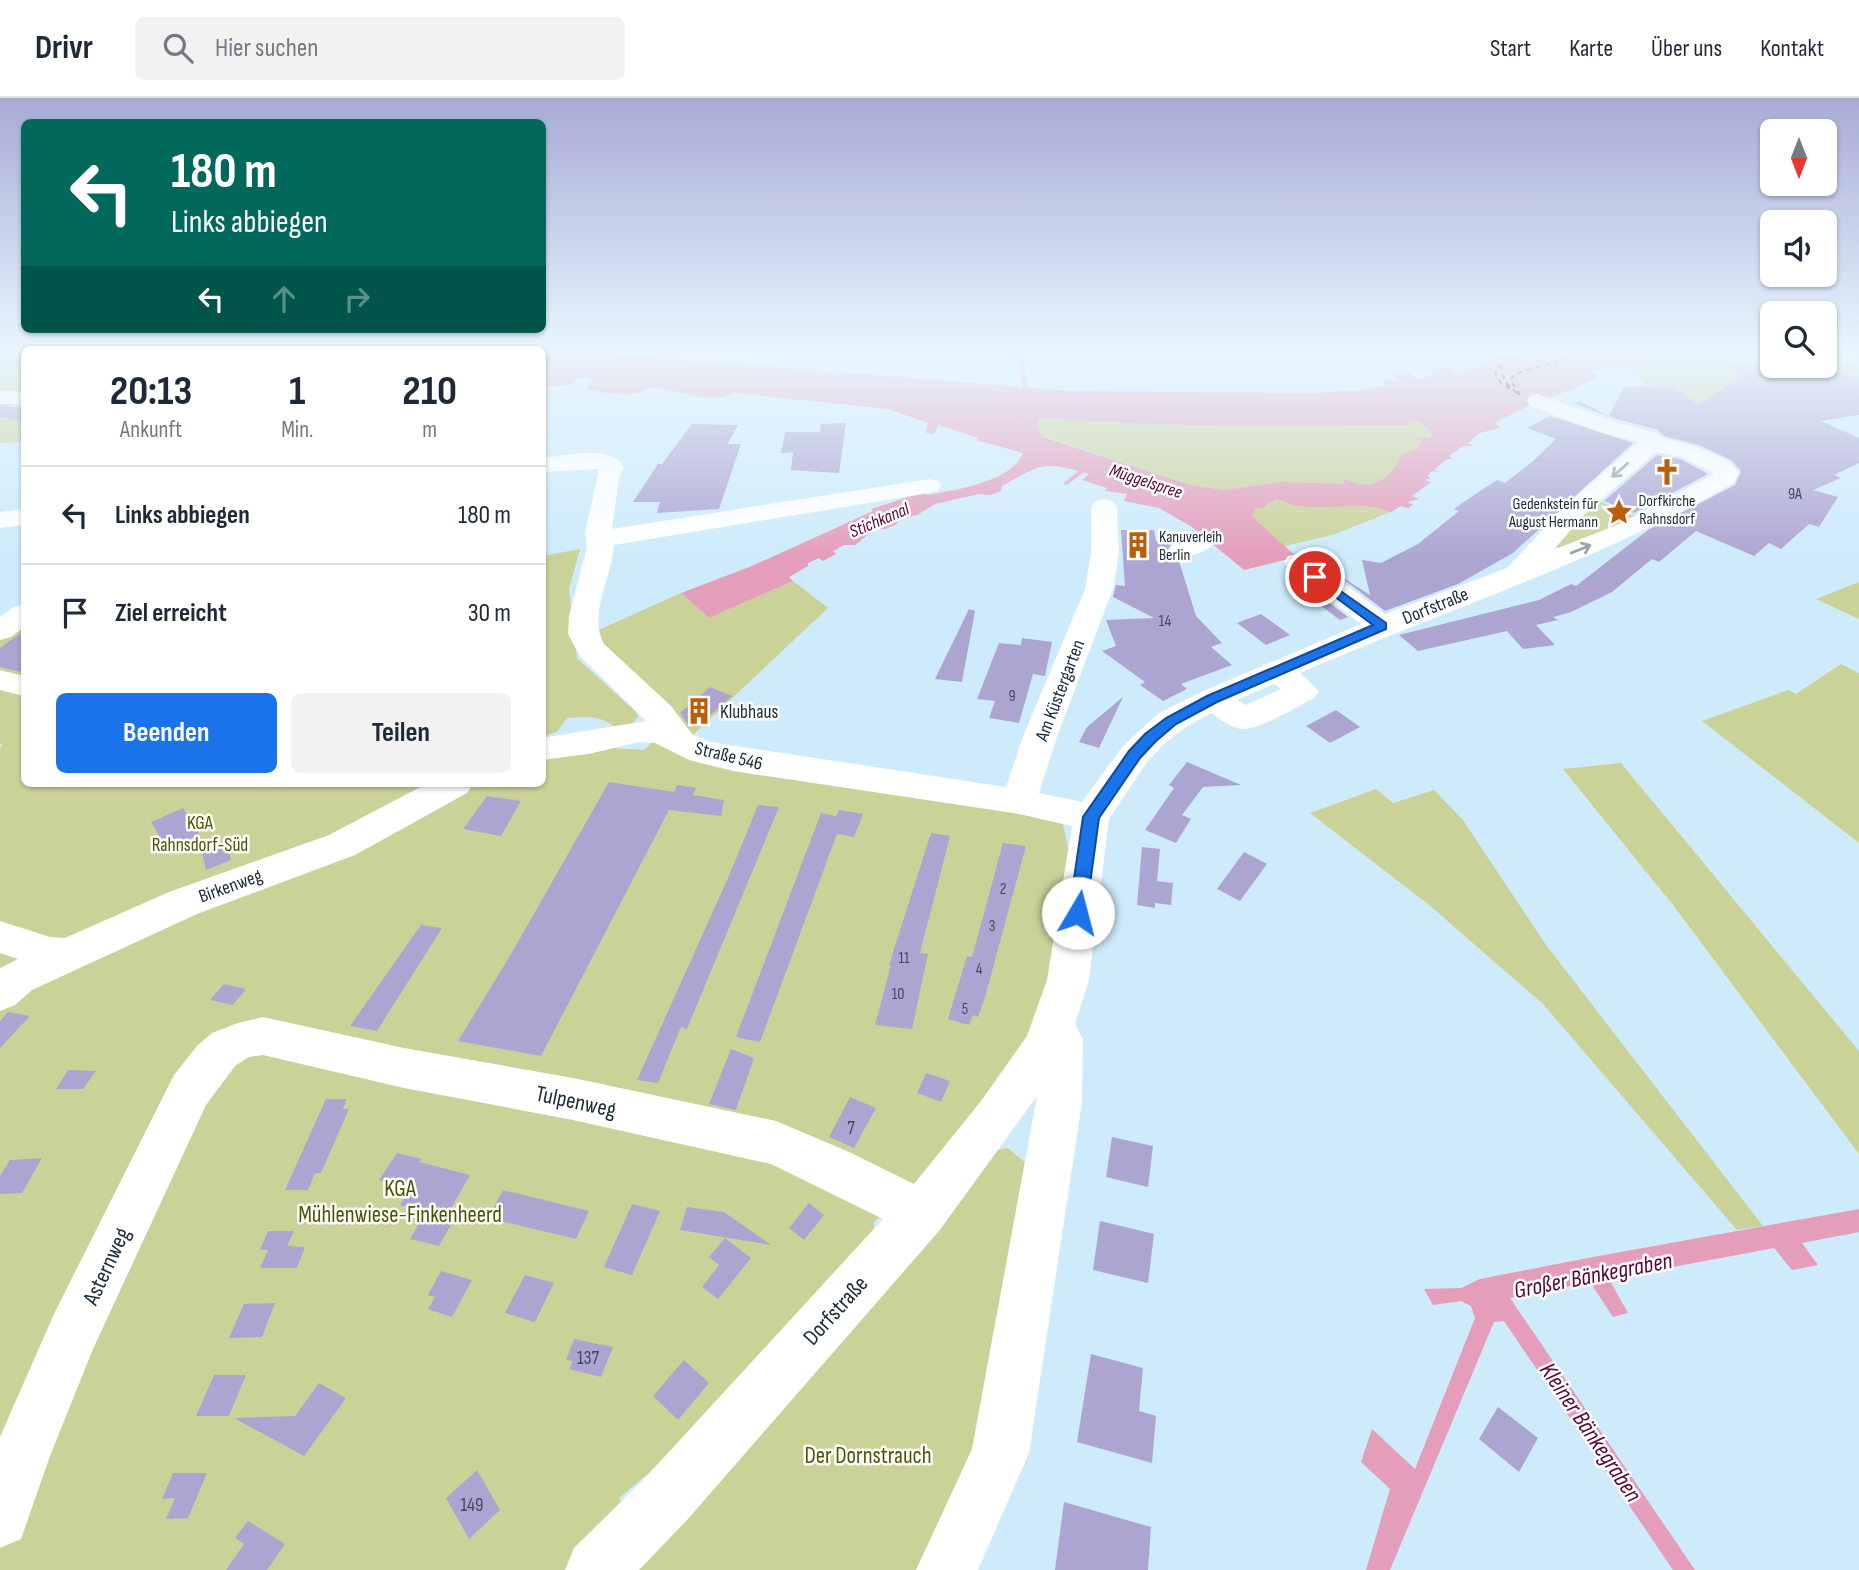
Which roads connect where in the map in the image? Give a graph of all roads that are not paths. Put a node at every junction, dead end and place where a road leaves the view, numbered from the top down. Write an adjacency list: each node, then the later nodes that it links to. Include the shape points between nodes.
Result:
1 (1594, 422): 2 (street)
2 (1656, 442): 10 (street, Dorfstraße, one-way to 10, via 1574,511); 10 (street, Dorfstraße, one-way to 2, via 1628,530 1725,478 1727,473 1716,464)
3 (546, 465): 8 (street, via 607,462 612,467)
4 (929, 486): 8 (street)
5 (1104, 507): 19 (street, Am Küstergarten, via 1105,553 1099,589)
6 (21, 517): 7 (street)
7 (0, 520)
8 (599, 539): 16 (street, via 583,634)
9 (1298, 562): 12 (street)
10 (1517, 573): 12 (street, Dorfstraße)
11 (21, 615): 13 (street)
12 (1382, 626): 20 (street, Dorfstraße, via 1278,671 1303,691 1244,719 1212,699 1171,721 1135,754)
13 (0, 631)
14 (0, 680): 15 (street)
15 (21, 685)
16 (649, 723): 17 (street, via 588,743); 19 (street, Straße 546, via 701,752 733,759)
17 (546, 748)
18 (450, 787): 22 (street, Birkenweg, via 342,845 183,903)
19 (1019, 801): 20 (street)
20 (1091, 817): 24 (street, Dorfstraße, via 1068,980)
21 (0, 937): 22 (street, via 16,939 51,956)
22 (68, 955): 23 (street, Birkenweg, via 17,978)
23 (0, 993)
24 (1053, 1032): 26 (street, Dorfstraße); 27 (street, via 1061,1039 1062,1071)
25 (245, 1038): 28 (street, Tulpenweg, via 263,1036 776,1143); 29 (street, Asternweg, via 226,1045 190,1090 74,1333 21,1456)
26 (1003, 1107): 27 (street); 30 (street, Dorfstraße, via 921,1214)
27 (1054, 1128): 31 (street, via 1000,1453)
28 (897, 1201)
29 (0, 1518)
30 (599, 1568)
31 (947, 1570)

